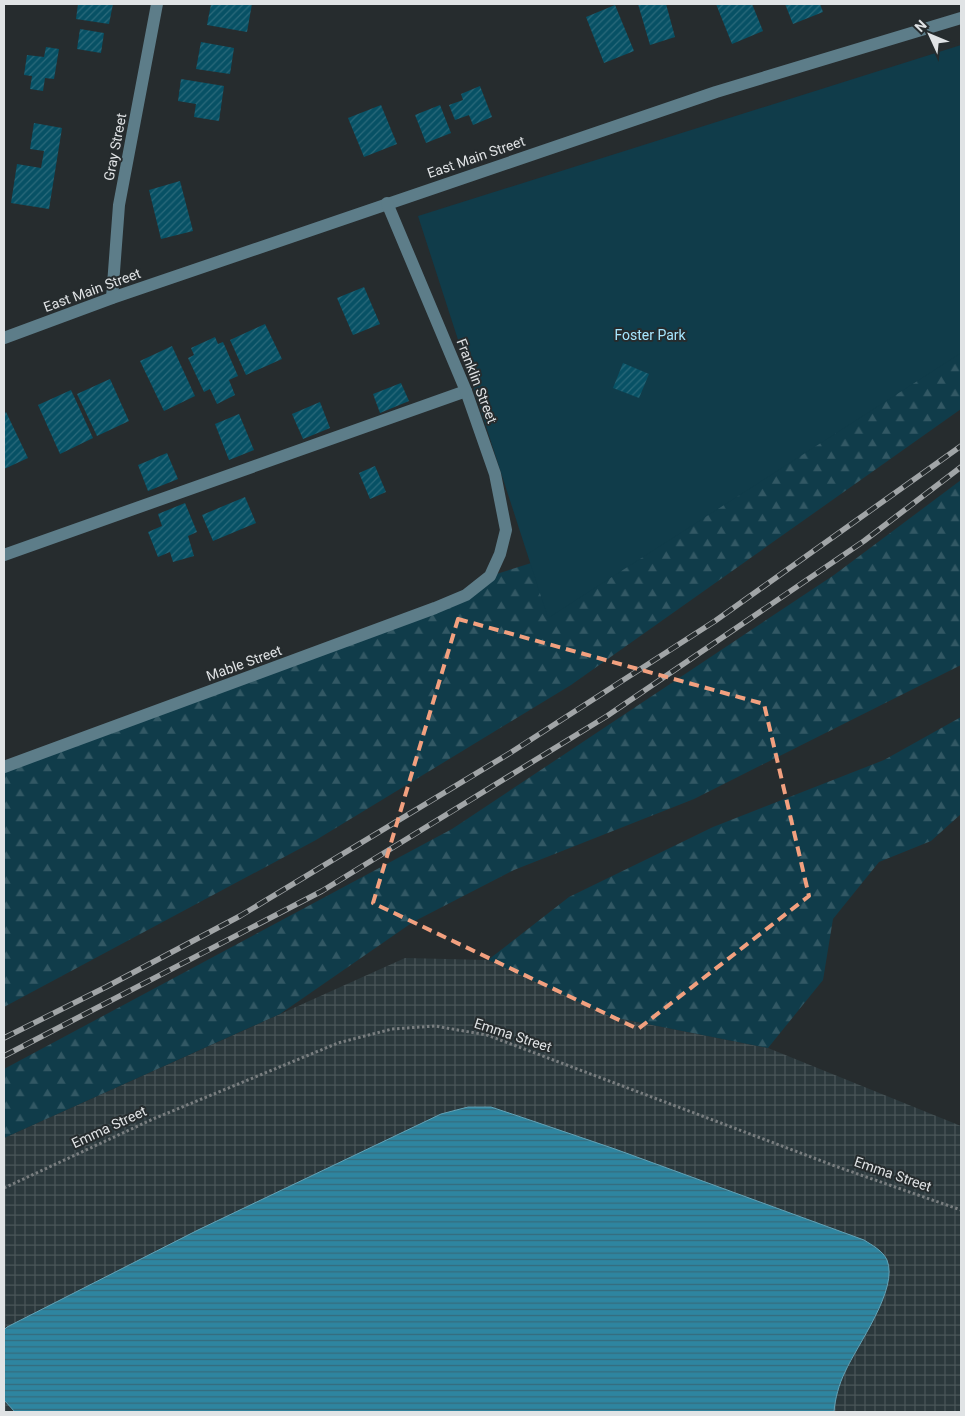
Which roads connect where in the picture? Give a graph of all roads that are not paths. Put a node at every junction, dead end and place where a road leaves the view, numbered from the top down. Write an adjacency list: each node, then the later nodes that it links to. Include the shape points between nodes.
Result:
1 (158, 4): 4 (street, Gray Street, via 119,205)
2 (961, 18): 3 (street, East Main Street, via 716,92)
3 (387, 203): 4 (street, East Main Street); 6 (street, Franklin Street)
4 (112, 298): 5 (street, East Main Street)
5 (4, 338)
6 (466, 391): 7 (street); 8 (street, Franklin Street, via 495,474 506,530)
7 (4, 555)
8 (490, 576): 9 (street, Mable Street, via 466,595 435,608)
9 (4, 767)

